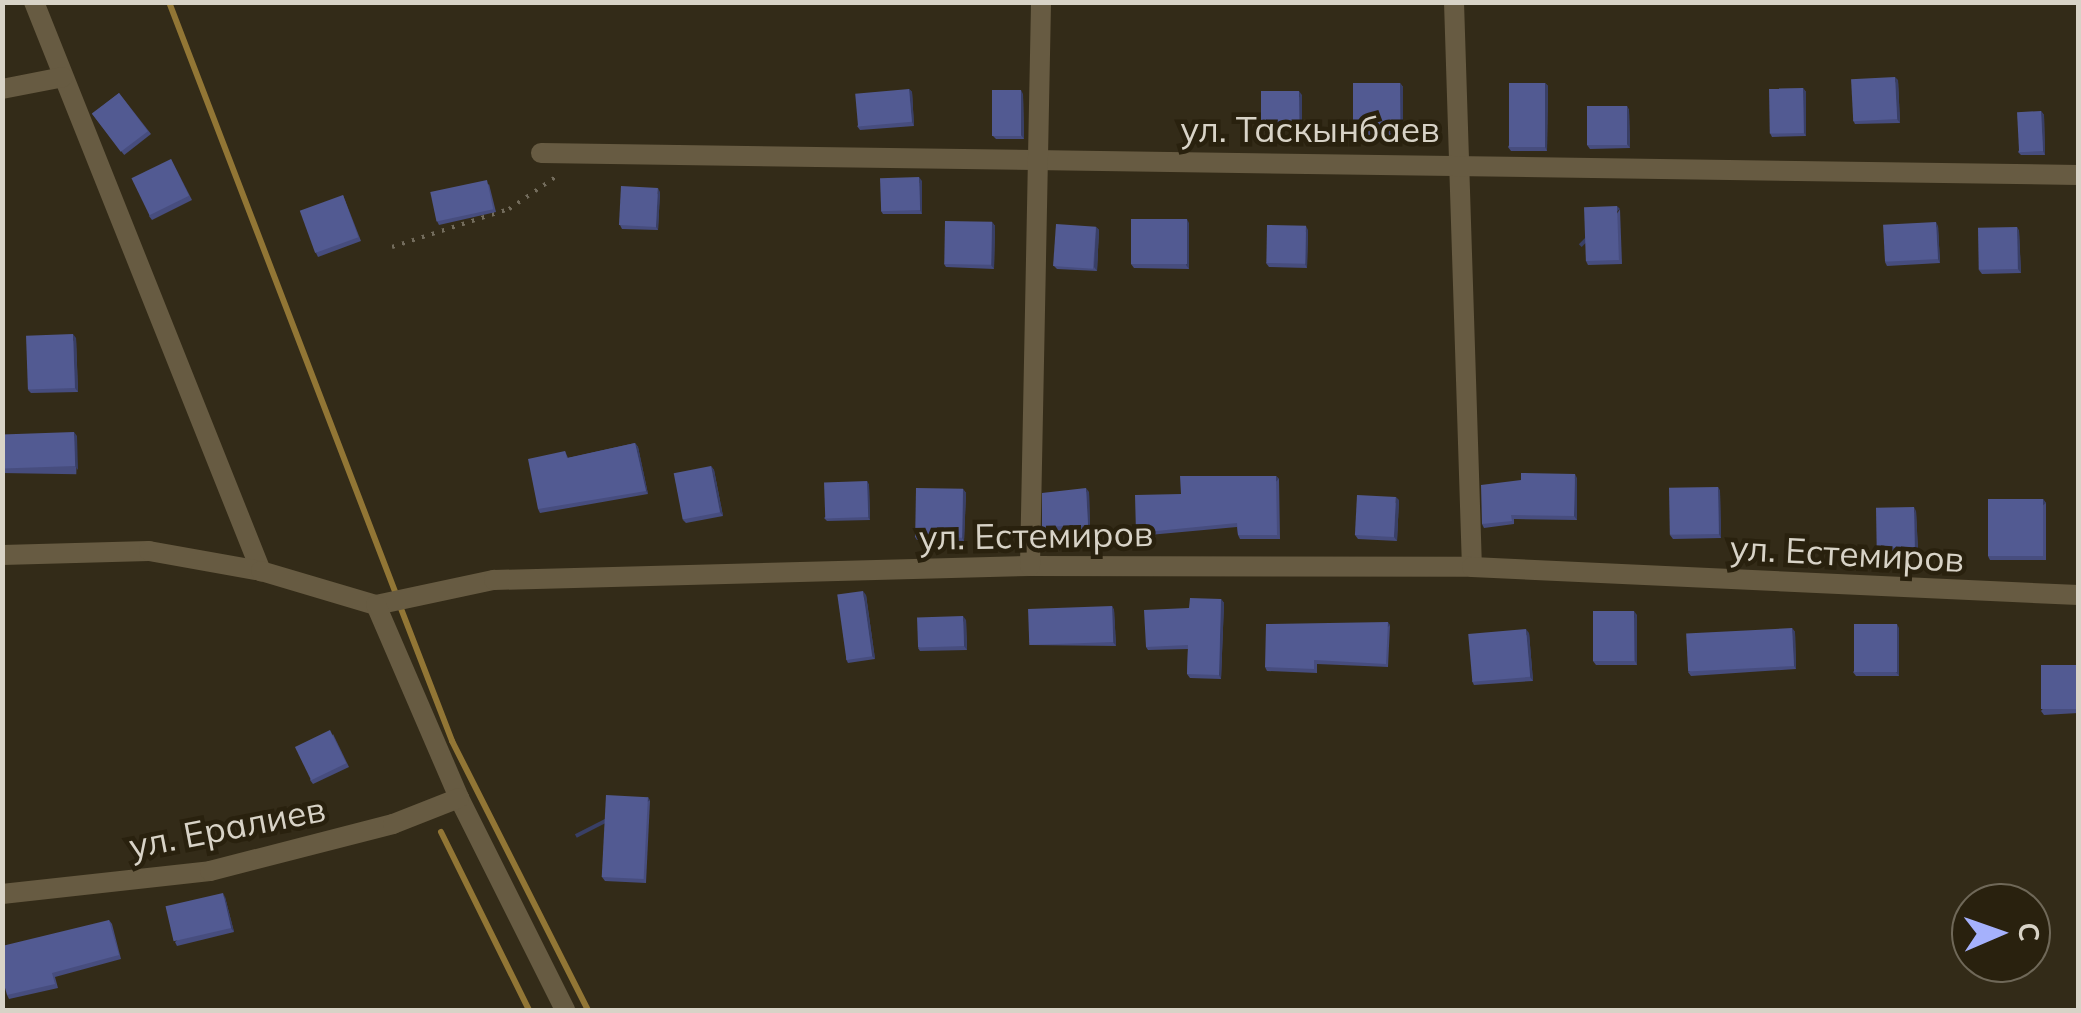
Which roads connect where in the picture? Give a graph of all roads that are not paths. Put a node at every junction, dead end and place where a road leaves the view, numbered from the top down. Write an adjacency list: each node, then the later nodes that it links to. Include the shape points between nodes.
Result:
1 (34, 2): 4 (street)
2 (1041, 2): 7 (street)
3 (1454, 2): 8 (street)
4 (63, 77): 5 (street); 13 (street)
5 (2, 90)
6 (541, 153): 7 (street, ул. Таскынбаев)
7 (1042, 160): 8 (street, ул. Таскынбаев); 11 (street)
8 (1456, 162): 9 (street, ул. Таскынбаев); 12 (street)
9 (2078, 174)
10 (2, 555): 13 (street, ул. Естемиров, via 148,551)
11 (1030, 566): 12 (street, ул. Естемиров); 15 (street, ул. Естемиров, via 494,580)
12 (1472, 567): 14 (street, ул. Естемиров)
13 (261, 571): 15 (street, ул. Естемиров)
14 (2078, 595)
15 (376, 605): 16 (street)
16 (459, 798): 17 (street, ул. Ералиев, via 394,824 210,871); 18 (street)
17 (2, 894)
18 (565, 1010)

